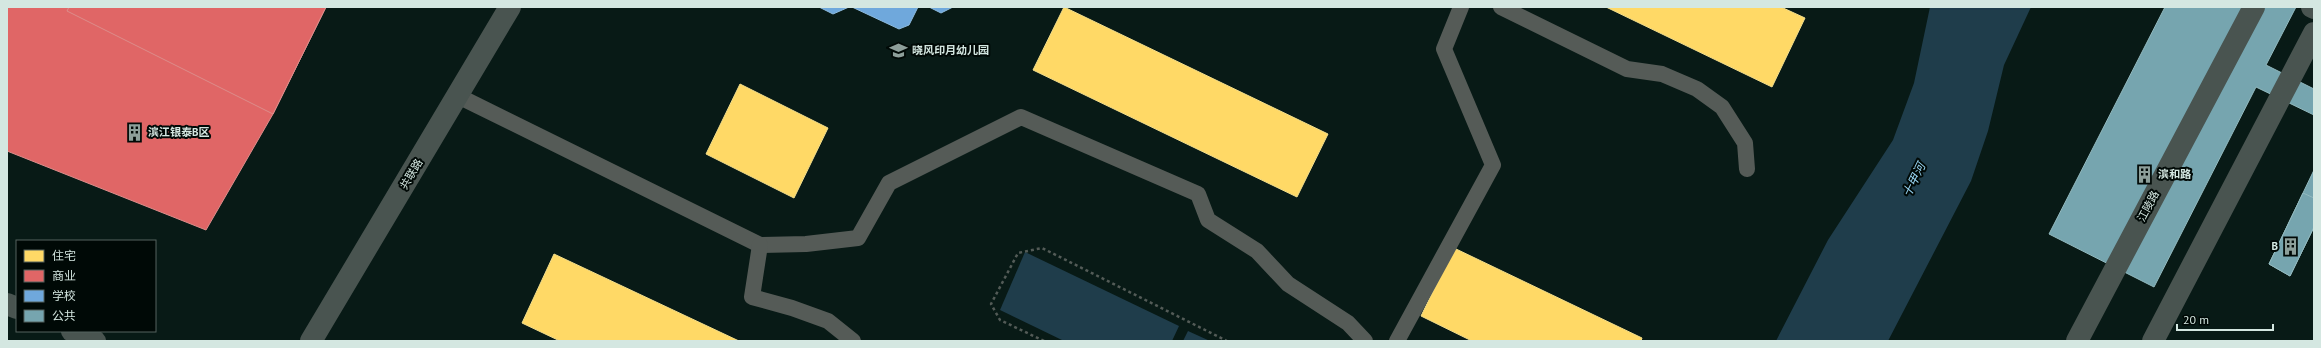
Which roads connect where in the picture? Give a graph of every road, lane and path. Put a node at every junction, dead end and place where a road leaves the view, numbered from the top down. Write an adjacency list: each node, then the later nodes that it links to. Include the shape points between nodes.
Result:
1 (510, 7): 6 (main road, 共联路)
2 (1462, 7): 16 (lane, via 1444,49 1493,165)
3 (1501, 7): 7 (lane, via 1627,69 1662,74 1697,89 1722,107 1746,143)
4 (2254, 7): 17 (main road, 江陵路)
5 (2314, 33): 18 (main road)
6 (458, 96): 8 (lane); 11 (main road, 共联路)
7 (1747, 169)
8 (760, 245): 12 (lane, via 752,297 828,321); 15 (lane, via 806,244 858,238 888,183 1021,117 1198,194 1208,220 1257,250 1288,284 1348,323)
9 (74, 332): 10 (main road)
10 (95, 341)
11 (311, 341)
12 (853, 341)
13 (1044, 341): 14 (path, via 1000,320 991,304 1018,253 1042,248)
14 (1227, 341)
15 (1365, 341)
16 (1397, 341)
17 (2077, 341)
18 (2153, 341)

